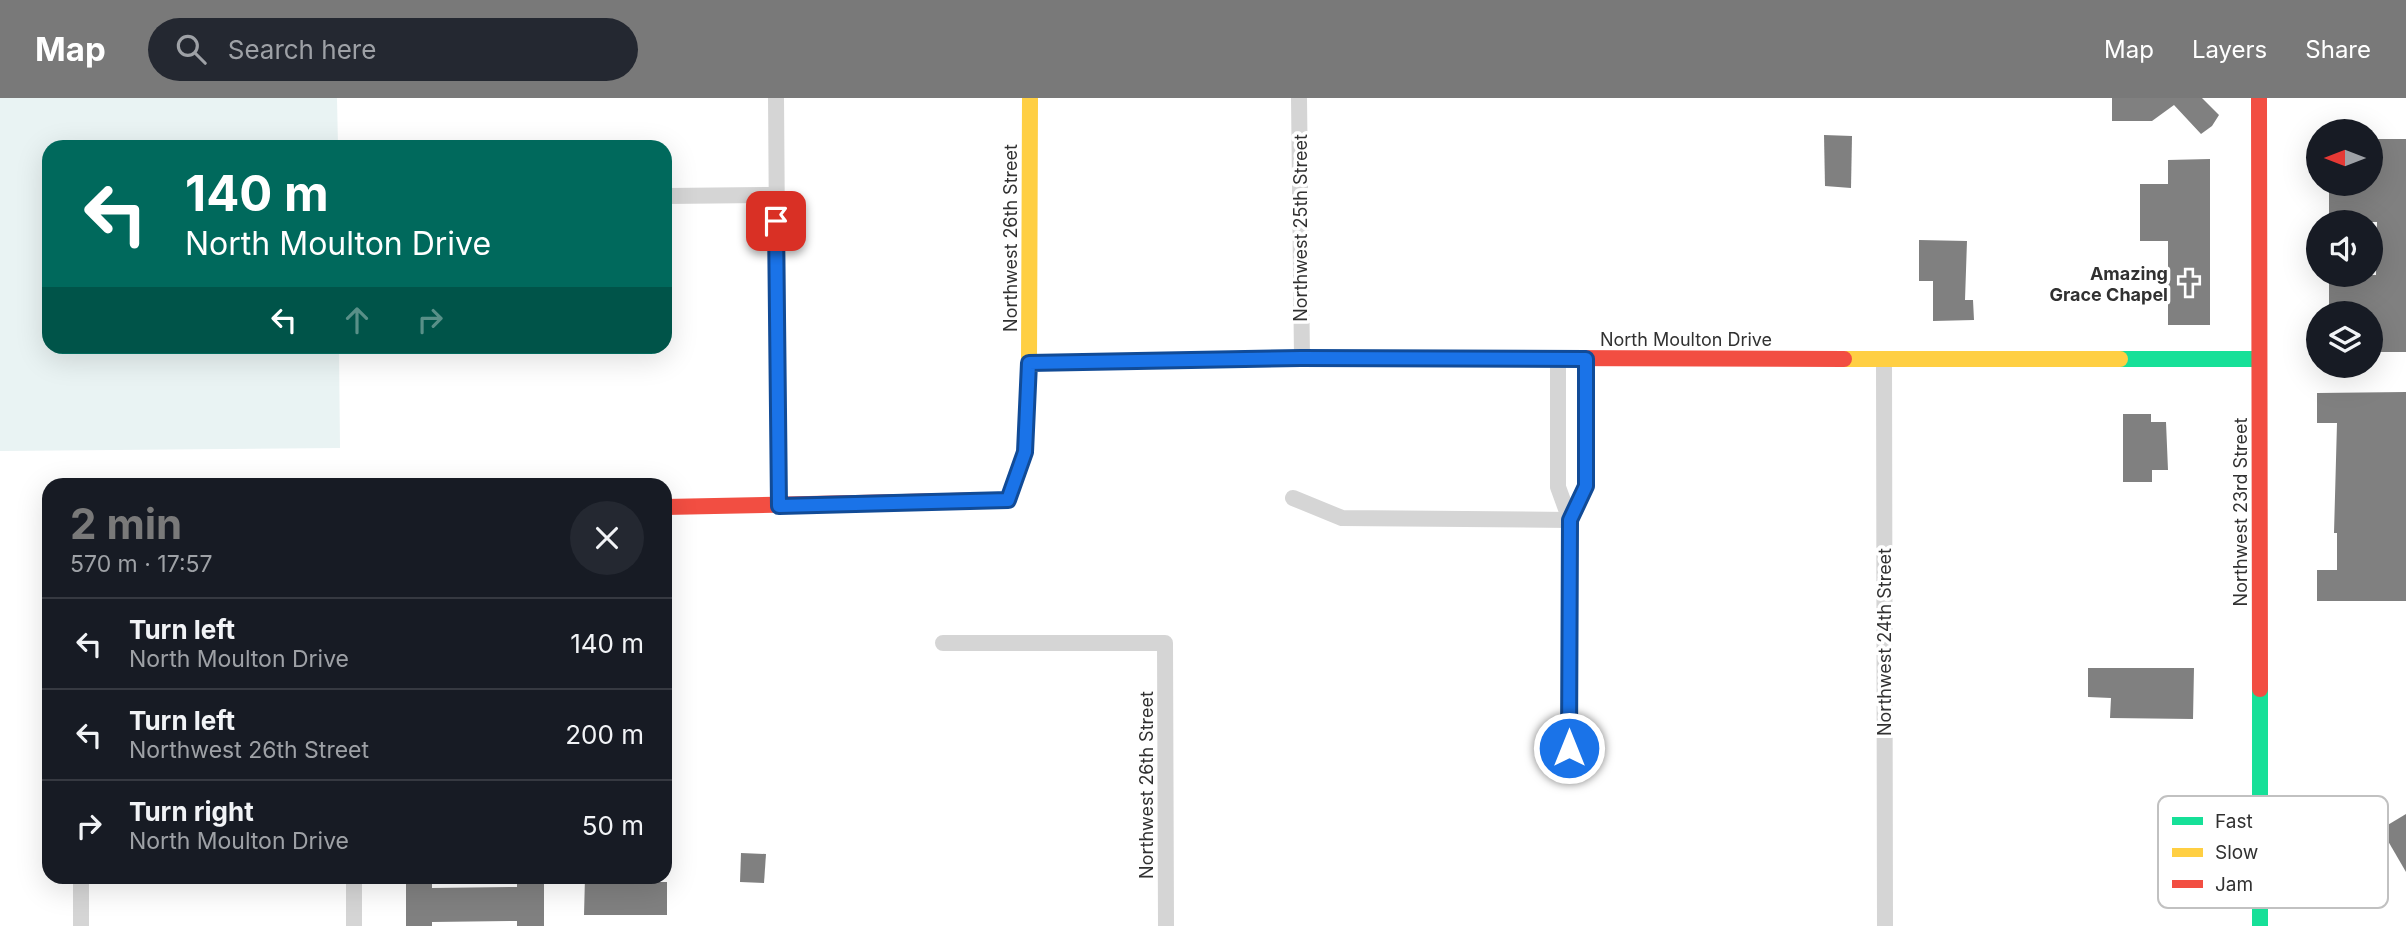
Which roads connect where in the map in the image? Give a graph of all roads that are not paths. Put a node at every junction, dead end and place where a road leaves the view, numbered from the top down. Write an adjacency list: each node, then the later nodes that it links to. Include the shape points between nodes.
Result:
1 (776, 98): 5 (street)
2 (1030, 98): 12 (street, Northwest 26th Street)
3 (1299, 98): 7 (street, Northwest 25th Street)
4 (2259, 98): 11 (street, Northwest 23rd Street)
5 (775, 195): 6 (street); 16 (street)
6 (672, 196)
7 (1301, 358): 8 (street, North Moulton Drive); 12 (street, North Moulton Drive)
8 (1558, 358): 9 (street, North Moulton Drive); 14 (street)
9 (1586, 359): 10 (street, North Moulton Drive); 13 (street)
10 (1884, 359): 11 (street, North Moulton Drive); 28 (street, Northwest 24th Street)
11 (2259, 359): 21 (street, Northwest 23rd Street)
12 (1029, 363): 16 (street, Northwest 26th Street, via 1025,452 1008,500)
13 (1586, 443): 14 (street); 18 (street, via 1586,486)
14 (1558, 444): 18 (street, via 1558,487)
15 (1293, 498): 18 (street, via 1342,518)
16 (779, 506): 17 (street)
17 (672, 507)
18 (1570, 520): 20 (street)
19 (943, 643): 27 (street, Northwest 26th Street, via 1165,643)
20 (1569, 774)
21 (2260, 796)
22 (81, 884): 25 (street)
23 (354, 884): 26 (street)
24 (2260, 908): 29 (street, Northwest 23rd Street)
25 (81, 926)
26 (354, 926)
27 (1166, 926)
28 (1885, 926)
29 (2260, 926)

